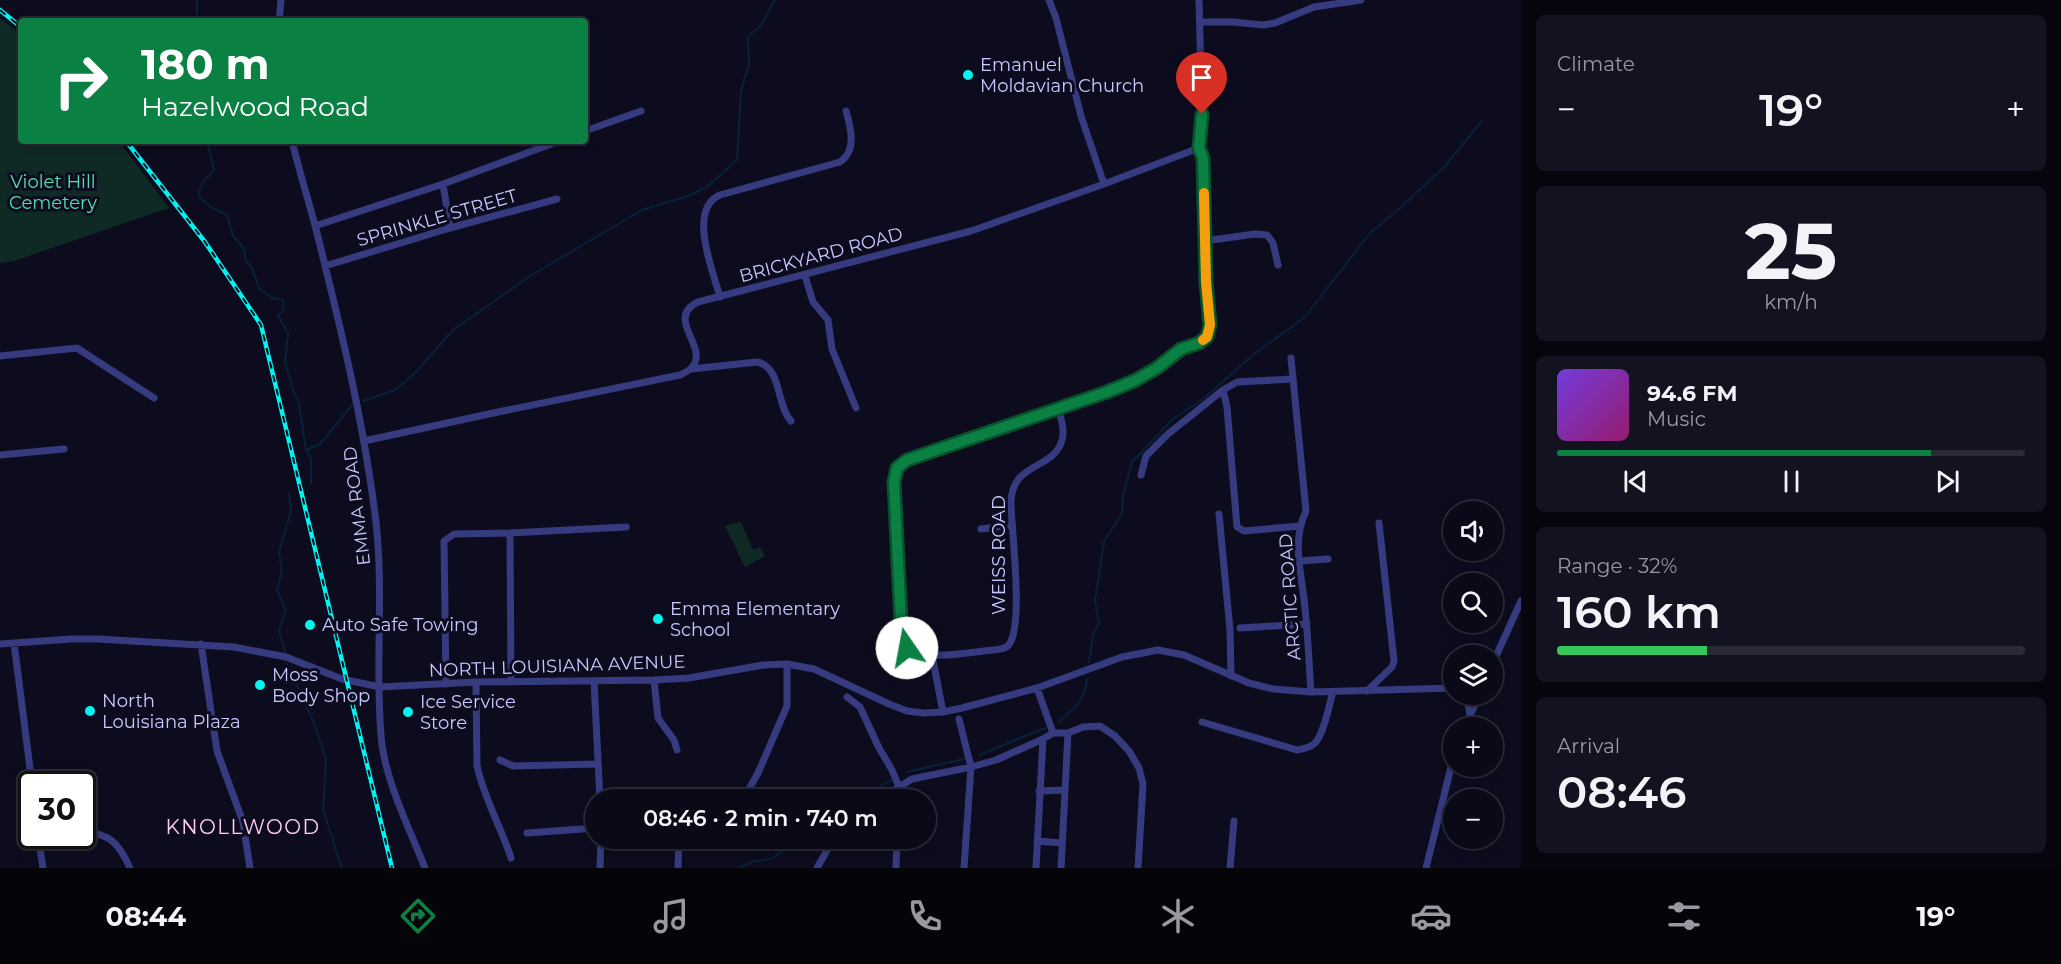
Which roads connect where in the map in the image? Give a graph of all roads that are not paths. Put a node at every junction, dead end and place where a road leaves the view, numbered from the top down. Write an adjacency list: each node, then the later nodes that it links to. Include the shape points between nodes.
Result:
1 (280, 0): 5 (street)
2 (1049, 0): 14 (street)
3 (1199, 0): 6 (street)
4 (1364, 1): 6 (street, via 1314,7 1263,25)
5 (279, 18)
6 (1200, 22): 12 (street)
7 (641, 111): 9 (street)
8 (846, 111): 22 (street, via 851,143 843,160 720,195 711,201 705,213 703,234)
9 (588, 130)
10 (293, 144): 16 (street, EMMA ROAD)
11 (551, 144): 13 (street)
12 (1199, 148): 14 (street, BRICKYARD ROAD); 18 (street, via 1203,158)
13 (442, 184): 16 (street); 17 (street)
14 (1104, 184): 21 (street, BRICKYARD ROAD, via 971,231)
15 (557, 199): 17 (street, SPRINKLE STREET)
16 (315, 226): 20 (street, EMMA ROAD)
17 (450, 228): 20 (street, SPRINKLE STREET)
18 (1205, 241): 19 (street, via 1267,235); 30 (street, via 1210,325 1207,337 1181,349 1134,381)
19 (1278, 265)
20 (325, 266): 32 (street, EMMA ROAD)
21 (805, 276): 22 (street, BRICKYARD ROAD); 29 (street, via 811,298 828,320 832,349)
22 (720, 297): 25 (street, BRICKYARD ROAD, via 698,302 687,310 685,324 696,353)
23 (0, 356): 28 (street, via 77,348)
24 (1291, 358): 26 (street, ARCTIC ROAD)
25 (691, 369): 31 (street, via 763,363 772,372); 32 (street, via 680,375)
26 (1293, 379): 27 (street, via 1237,382); 39 (street, ARCTIC ROAD, via 1306,511)
27 (1223, 390): 35 (street, via 1146,456); 39 (street, via 1238,527 1244,531)
28 (154, 398)
29 (856, 408)
30 (1058, 409): 38 (street, WEISS ROAD, via 1062,441 1054,454 1019,476 1011,494); 52 (street, via 907,460 897,468 894,482 901,622 907,648)
31 (790, 421)
32 (364, 441): 60 (street, EMMA ROAD, via 381,591)
33 (64, 449): 34 (street)
34 (0, 455)
35 (1141, 475)
36 (1219, 514): 54 (street)
37 (1379, 523): 65 (street, via 1394,661)
38 (1012, 525): 41 (street); 52 (street, WEISS ROAD, via 1016,596 1010,644 994,650)
39 (1299, 526): 44 (street, ARCTIC ROAD)
40 (626, 527): 42 (street)
41 (981, 529)
42 (510, 533): 58 (street); 59 (street, via 454,534 444,541)
43 (1329, 559): 44 (street)
44 (1299, 561): 46 (street, ARCTIC ROAD)
45 (1521, 601): 51 (street)
46 (1307, 624): 47 (street); 63 (street, ARCTIC ROAD)
47 (1240, 627)
48 (0, 644): 49 (street, NORTH LOUISIANA AVENUE)
49 (14, 644): 50 (street, NORTH LOUISIANA AVENUE, via 80,639); 80 (street)
50 (201, 644): 60 (street, NORTH LOUISIANA AVENUE, via 266,653 342,679); 102 (street, via 217,751 243,822)
51 (1501, 645)
52 (932, 655): 69 (street)
53 (787, 664): 55 (street, NORTH LOUISIANA AVENUE); 69 (street, NORTH LOUISIANA AVENUE, via 814,669 907,711); 84 (street, via 786,706)
54 (1231, 676): 61 (street, NORTH LOUISIANA AVENUE, via 1171,651 1149,651); 63 (street, NORTH LOUISIANA AVENUE, via 1274,688)
55 (654, 680): 56 (street, NORTH LOUISIANA AVENUE); 76 (street, via 658,718)
56 (594, 681): 58 (street, NORTH LOUISIANA AVENUE); 78 (street)
57 (476, 682): 58 (street, NORTH LOUISIANA AVENUE); 59 (street, NORTH LOUISIANA AVENUE); 99 (street, via 477,766)
58 (511, 682)
59 (446, 684): 60 (street, NORTH LOUISIANA AVENUE)
60 (380, 687): 103 (street, EMMA ROAD, via 381,736 389,776)
61 (1037, 688): 69 (street, NORTH LOUISIANA AVENUE); 73 (street)
62 (1443, 689): 65 (street, NORTH LOUISIANA AVENUE)
63 (1311, 692): 64 (street, NORTH LOUISIANA AVENUE)
64 (1333, 692): 65 (street, NORTH LOUISIANA AVENUE); 72 (street, via 1319,736 1306,749 1297,750)
65 (1367, 692)
66 (847, 697): 82 (street, via 860,707)
67 (1468, 705): 70 (street)
68 (1474, 705): 70 (street)
69 (942, 712)
70 (1470, 715)
71 (959, 719): 79 (street)
72 (1202, 722)
73 (1053, 733): 74 (street); 75 (street)
74 (1068, 733): 86 (street); 111 (street, via 1100,726 1122,743 1139,768 1143,784)
75 (1043, 739): 79 (street); 87 (street)
76 (677, 750)
77 (500, 760): 78 (street, via 513,766)
78 (598, 764): 83 (street)
79 (971, 767): 82 (street, via 912,779); 108 (street)
80 (30, 771)
81 (1449, 777): 113 (street)
82 (899, 787): 85 (street)
83 (599, 789)
84 (749, 789)
85 (896, 789)
86 (1065, 790): 87 (street); 93 (street)
87 (1040, 791): 92 (street)
88 (1234, 821): 112 (street)
89 (585, 829): 91 (street)
90 (96, 833): 101 (street, via 117,844)
91 (527, 834)
92 (1037, 841): 93 (street); 109 (street)
93 (1062, 843): 110 (street)
94 (40, 849): 100 (street)
95 (601, 849): 104 (street)
96 (678, 849): 105 (street)
97 (828, 849): 106 (street)
98 (897, 849): 107 (street)
99 (511, 858)
100 (43, 868)
101 (130, 868)
102 (250, 868)
103 (425, 868)
104 (600, 868)
105 (678, 868)
106 (817, 868)
107 (896, 868)
108 (964, 868)
109 (1036, 868)
110 (1061, 868)
111 (1138, 868)
112 (1230, 868)
113 (1426, 868)

